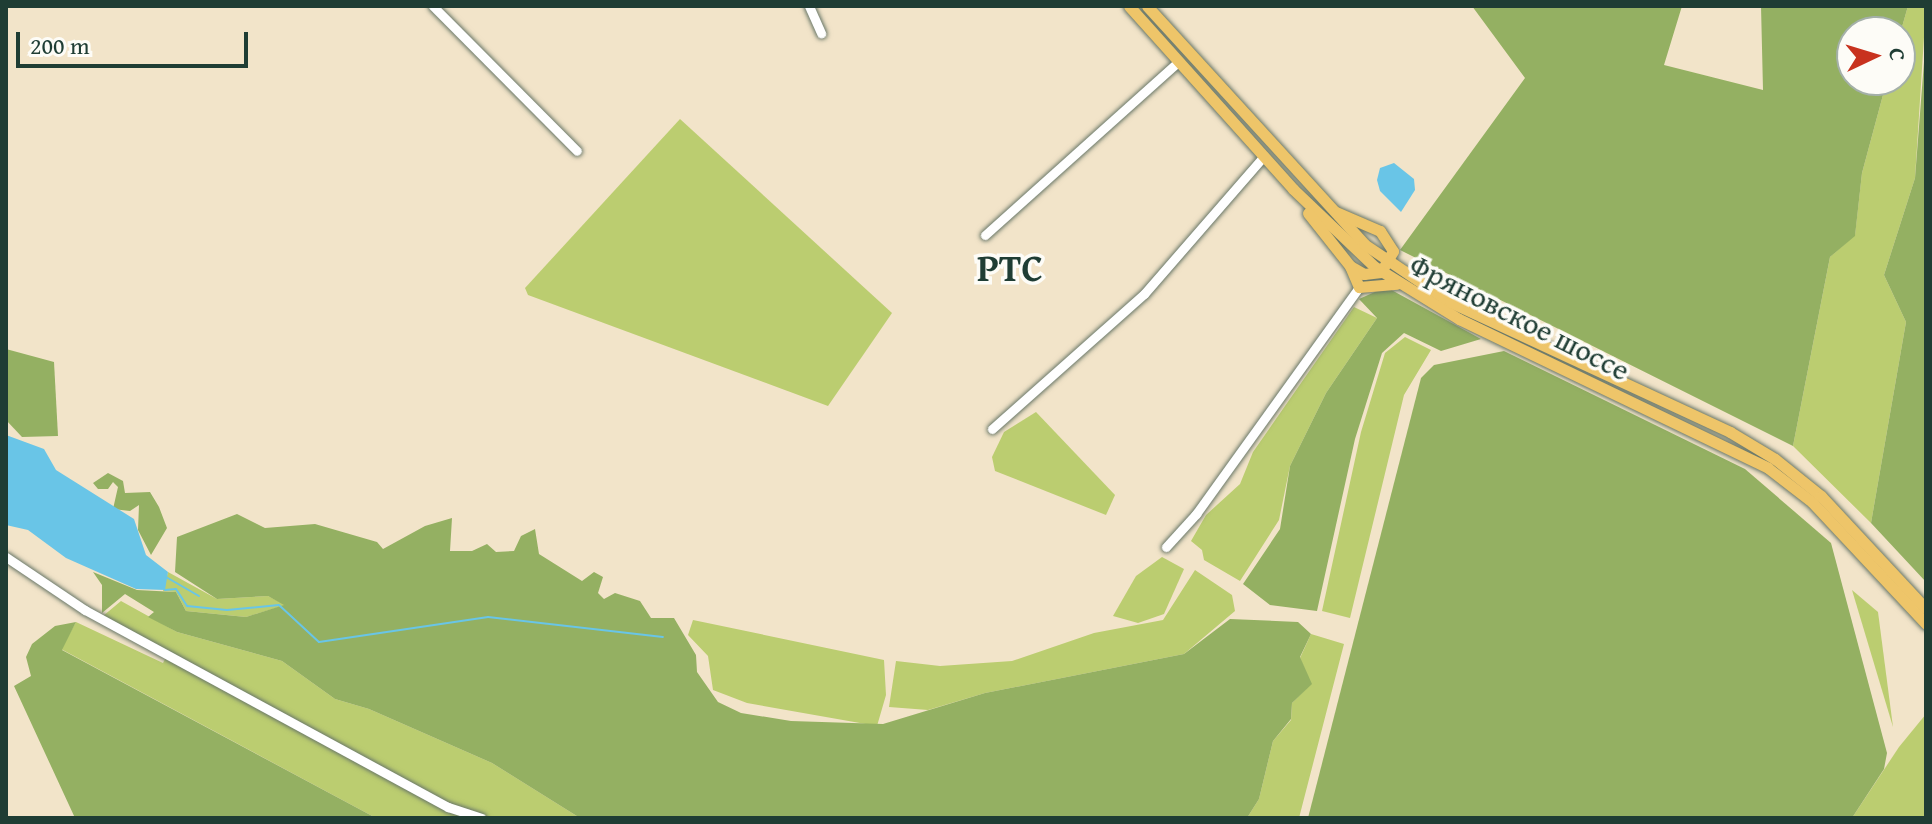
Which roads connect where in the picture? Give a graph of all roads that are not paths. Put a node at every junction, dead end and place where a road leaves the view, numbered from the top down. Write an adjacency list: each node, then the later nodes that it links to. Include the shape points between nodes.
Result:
1 (433, 6): 7 (street)
2 (809, 6): 5 (street)
3 (1129, 6): 6 (main road, Фряновское шоссе)
4 (1147, 6): 10 (main road, Фряновское шоссе)
5 (821, 33)
6 (1178, 62): 8 (main road, Фряновское шоссе); 11 (street)
7 (577, 151)
8 (1264, 156): 9 (main road, Фряновское шоссе); 16 (street, via 1144,294)
9 (1293, 189): 12 (main road); 13 (main road, Фряновское шоссе)
10 (1333, 210): 13 (main road, Фряновское шоссе); 13 (main road, via 1385,236 1393,251)
11 (985, 235)
12 (1350, 266): 13 (main road, via 1364,274); 15 (main road)
13 (1386, 268): 14 (main road, Фряновское шоссе); 15 (main road); 19 (main road, Фряновское шоссе, via 1730,432 1775,459 1821,496)
14 (1403, 286): 15 (main road, via 1384,282); 20 (main road, Фряновское шоссе, via 1495,338 1768,468 1812,502)
15 (1359, 287): 17 (street, via 1196,514)
16 (992, 429)
17 (1166, 547)
18 (6, 557): 21 (street, via 85,610 448,807)
19 (1926, 609)
20 (1926, 624)
21 (481, 818)

